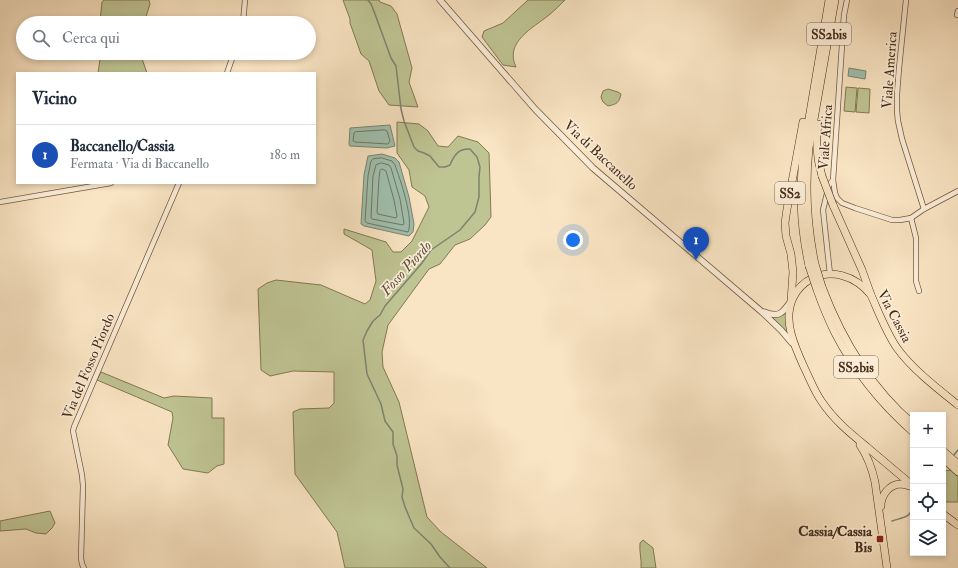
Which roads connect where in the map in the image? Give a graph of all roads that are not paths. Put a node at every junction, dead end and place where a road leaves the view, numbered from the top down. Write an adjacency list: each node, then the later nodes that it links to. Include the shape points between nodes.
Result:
1 (245, 0): 7 (street)
2 (440, 0): 24 (street, Via di Baccanello, via 535,109 593,168)
3 (829, 0): 9 (main road, SS2bis)
4 (836, 0): 9 (main road, SS2bis)
5 (847, 0): 12 (street, Viale Africa)
6 (906, 0): 17 (street, Viale America, via 898,68 897,111 902,139)
7 (243, 16)
8 (232, 60): 10 (street)
9 (820, 68): 11 (main road, SS2bis)
10 (227, 72)
11 (817, 88): 20 (main road, SS2bis, bridge, via 807,170 807,200 812,265); 22 (main road, SS2, bridge, via 818,162); 23 (main road, SS2, via 807,106 785,223 793,272)
12 (833, 180): 18 (street, via 835,193 842,203 892,220); 19 (street, Viale Africa, via 829,185 823,210)
13 (105, 184): 16 (street)
14 (178, 184): 37 (street, Via del Fosso Piordo, via 73,431 83,486 81,558)
15 (958, 191): 17 (street)
16 (0, 202)
17 (924, 209): 18 (street)
18 (911, 218): 21 (street, via 916,238 916,281)
19 (830, 274): 22 (main road, Via Cassia / SS2, via 851,279); 23 (main road, Via Cassia / SS2, via 809,280)
20 (819, 288): 27 (main road, SS2bis, via 840,330 868,375 887,399); 28 (main road, SS2bis, via 834,332 856,368 884,403)
21 (919, 290)
22 (871, 295): 26 (main road, Via Cassia / SS2, via 891,338 904,357)
23 (791, 301): 24 (street, via 779,314); 25 (main road, SS2, via 789,321)
24 (762, 312): 25 (street, Via di Baccanello)
25 (795, 347): 29 (main road, SS2, via 821,401)
26 (958, 405)
27 (910, 421)
28 (910, 429)
29 (853, 436): 32 (main road, SS2); 34 (main road, SS2, via 869,460)
30 (946, 457): 31 (main road)
31 (957, 466)
32 (910, 484)
33 (910, 486): 34 (main road, SS2, via 901,484 885,492)
34 (880, 516): 38 (main road, SS2)
35 (946, 516): 36 (main road)
36 (958, 524)
37 (84, 568)
38 (887, 568)

